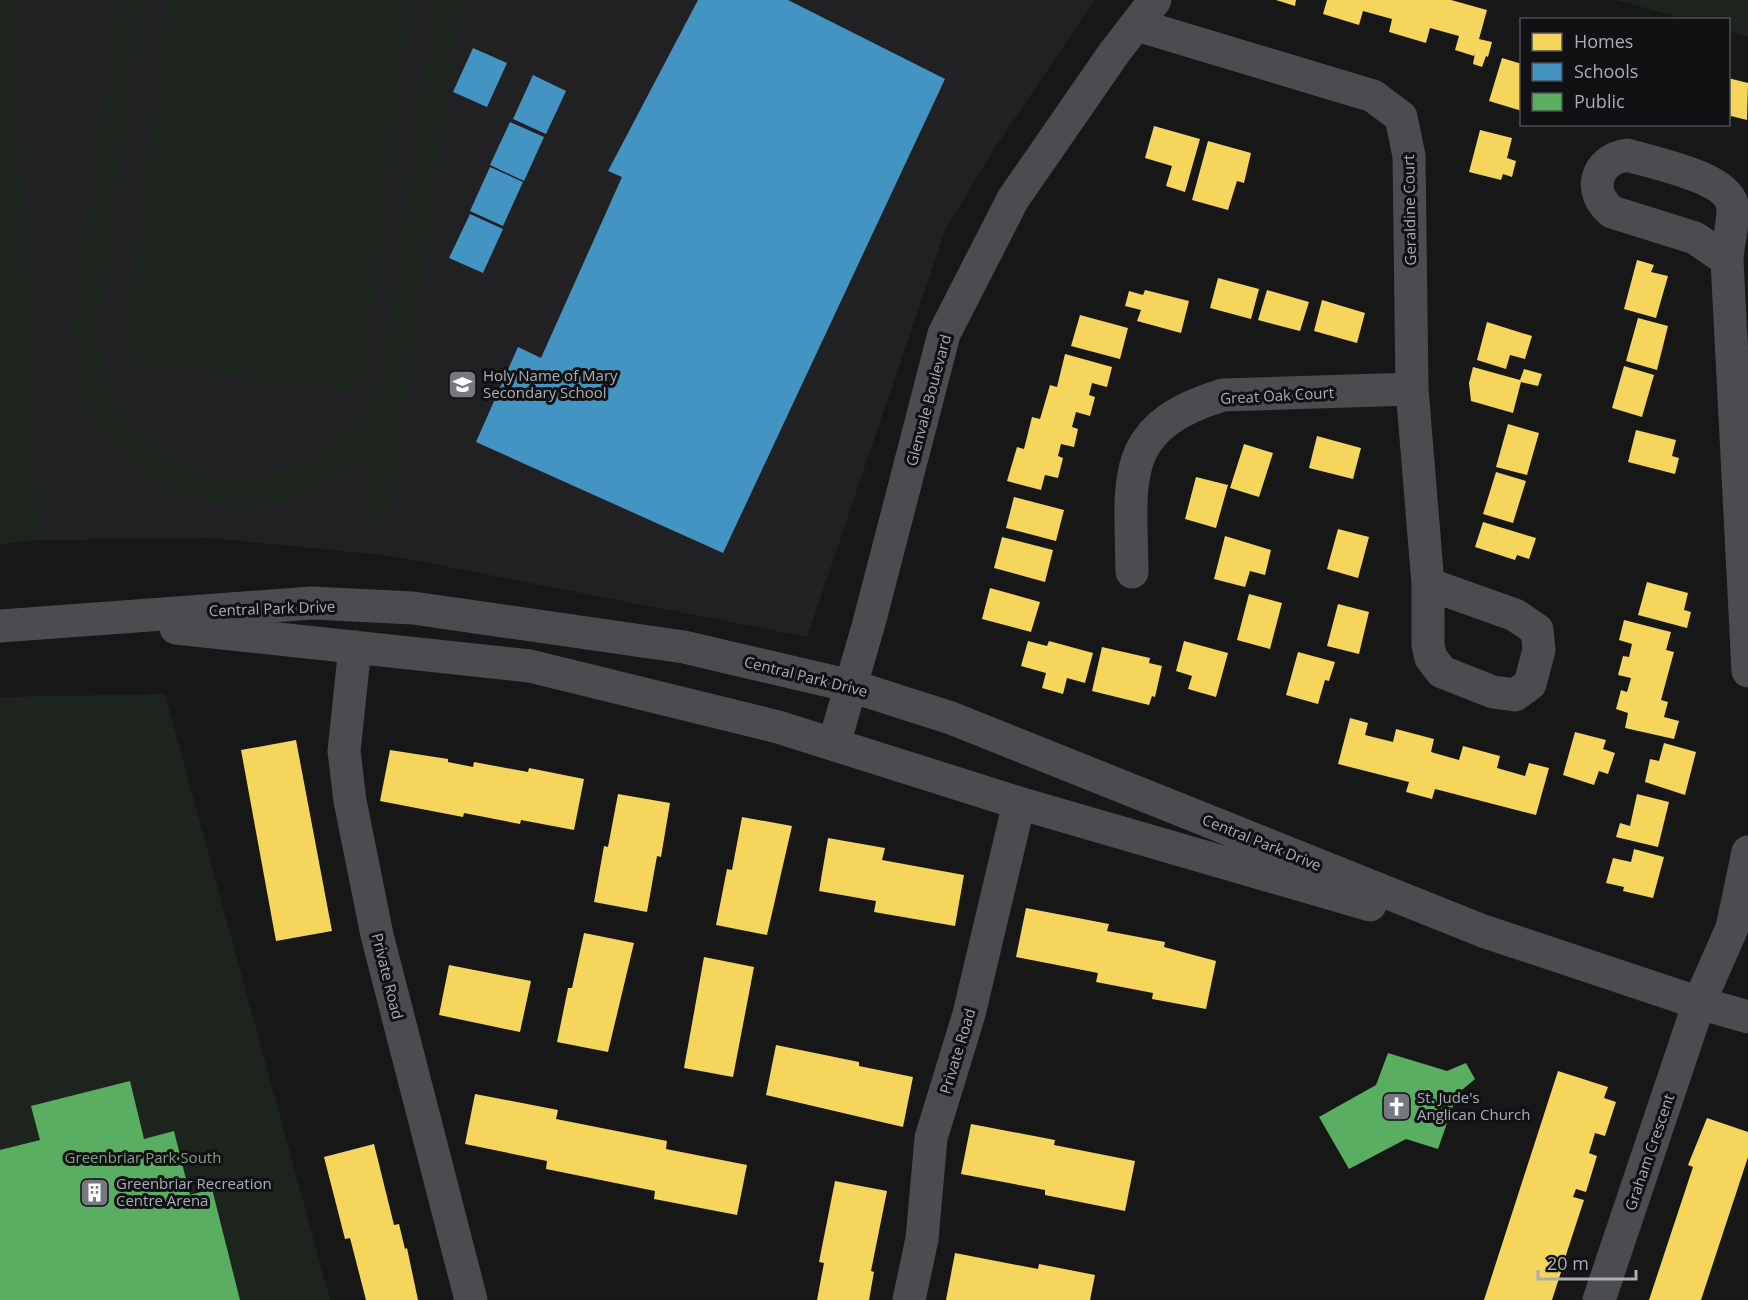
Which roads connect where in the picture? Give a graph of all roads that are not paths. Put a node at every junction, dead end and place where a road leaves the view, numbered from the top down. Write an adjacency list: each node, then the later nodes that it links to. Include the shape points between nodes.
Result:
1 (1146, 13): 3 (street, Geraldine Court, via 1373,96 1401,117 1409,156); 10 (street, Glenvale Boulevard, via 1114,52 1013,199 944,334)
2 (1727, 260): 9 (street)
3 (1412, 388): 4 (street, Great Oak Court, via 1223,395 1193,404 1161,424 1141,449 1131,477); 5 (street, Geraldine Court)
4 (1132, 572)
5 (1428, 584)
6 (88, 618): 7 (street, Central Park Drive); 8 (street, Central Park Drive); 10 (street, Central Park Drive, via 312,603 413,608 684,647)
7 (0, 626)
8 (355, 647): 11 (street, Central Park Drive, via 530,666); 17 (street, Private Road, via 344,751 350,801 377,935)
9 (1748, 671)
10 (851, 686): 11 (street, Glenvale Boulevard); 14 (street, Central Park Drive, via 951,718)
11 (834, 744): 12 (street, Central Park Drive)
12 (1019, 803): 14 (street, Central Park Drive, via 1385,910); 18 (street, Private Road, via 969,1014 931,1138 922,1239)
13 (1748, 852): 15 (street, Graham Crescent, via 1732,928)
14 (1484, 931): 15 (street, Central Park Drive)
15 (1699, 1003): 16 (street, Central Park Drive); 19 (street, Graham Crescent)
16 (1748, 1017)
17 (471, 1300)
18 (909, 1300)
19 (1599, 1300)

